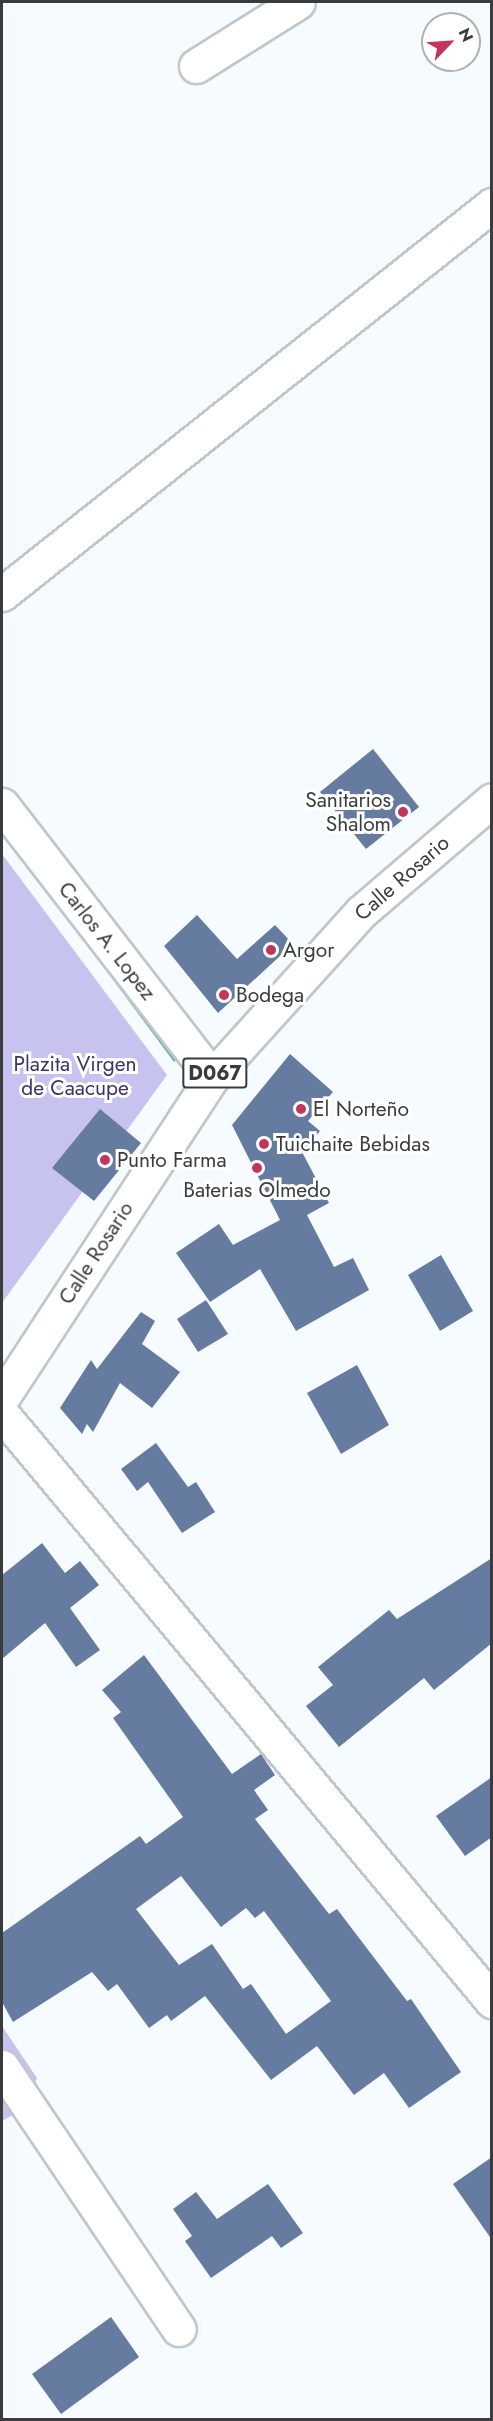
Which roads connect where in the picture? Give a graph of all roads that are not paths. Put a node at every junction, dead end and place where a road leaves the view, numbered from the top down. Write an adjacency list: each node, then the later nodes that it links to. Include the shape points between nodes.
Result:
1 (298, 2): 2 (street)
2 (196, 66)
3 (492, 205): 4 (street)
4 (2, 594)
5 (492, 800): 7 (street, Calle Rosario / D067, via 361,912)
6 (2, 806): 7 (street, Carlos A. Lopez)
7 (212, 1077): 8 (street, Calle Rosario / D067)
8 (2, 1398)
9 (2, 1414): 10 (street)
10 (492, 2001)
11 (2, 2067): 12 (street)
12 (179, 2330)

